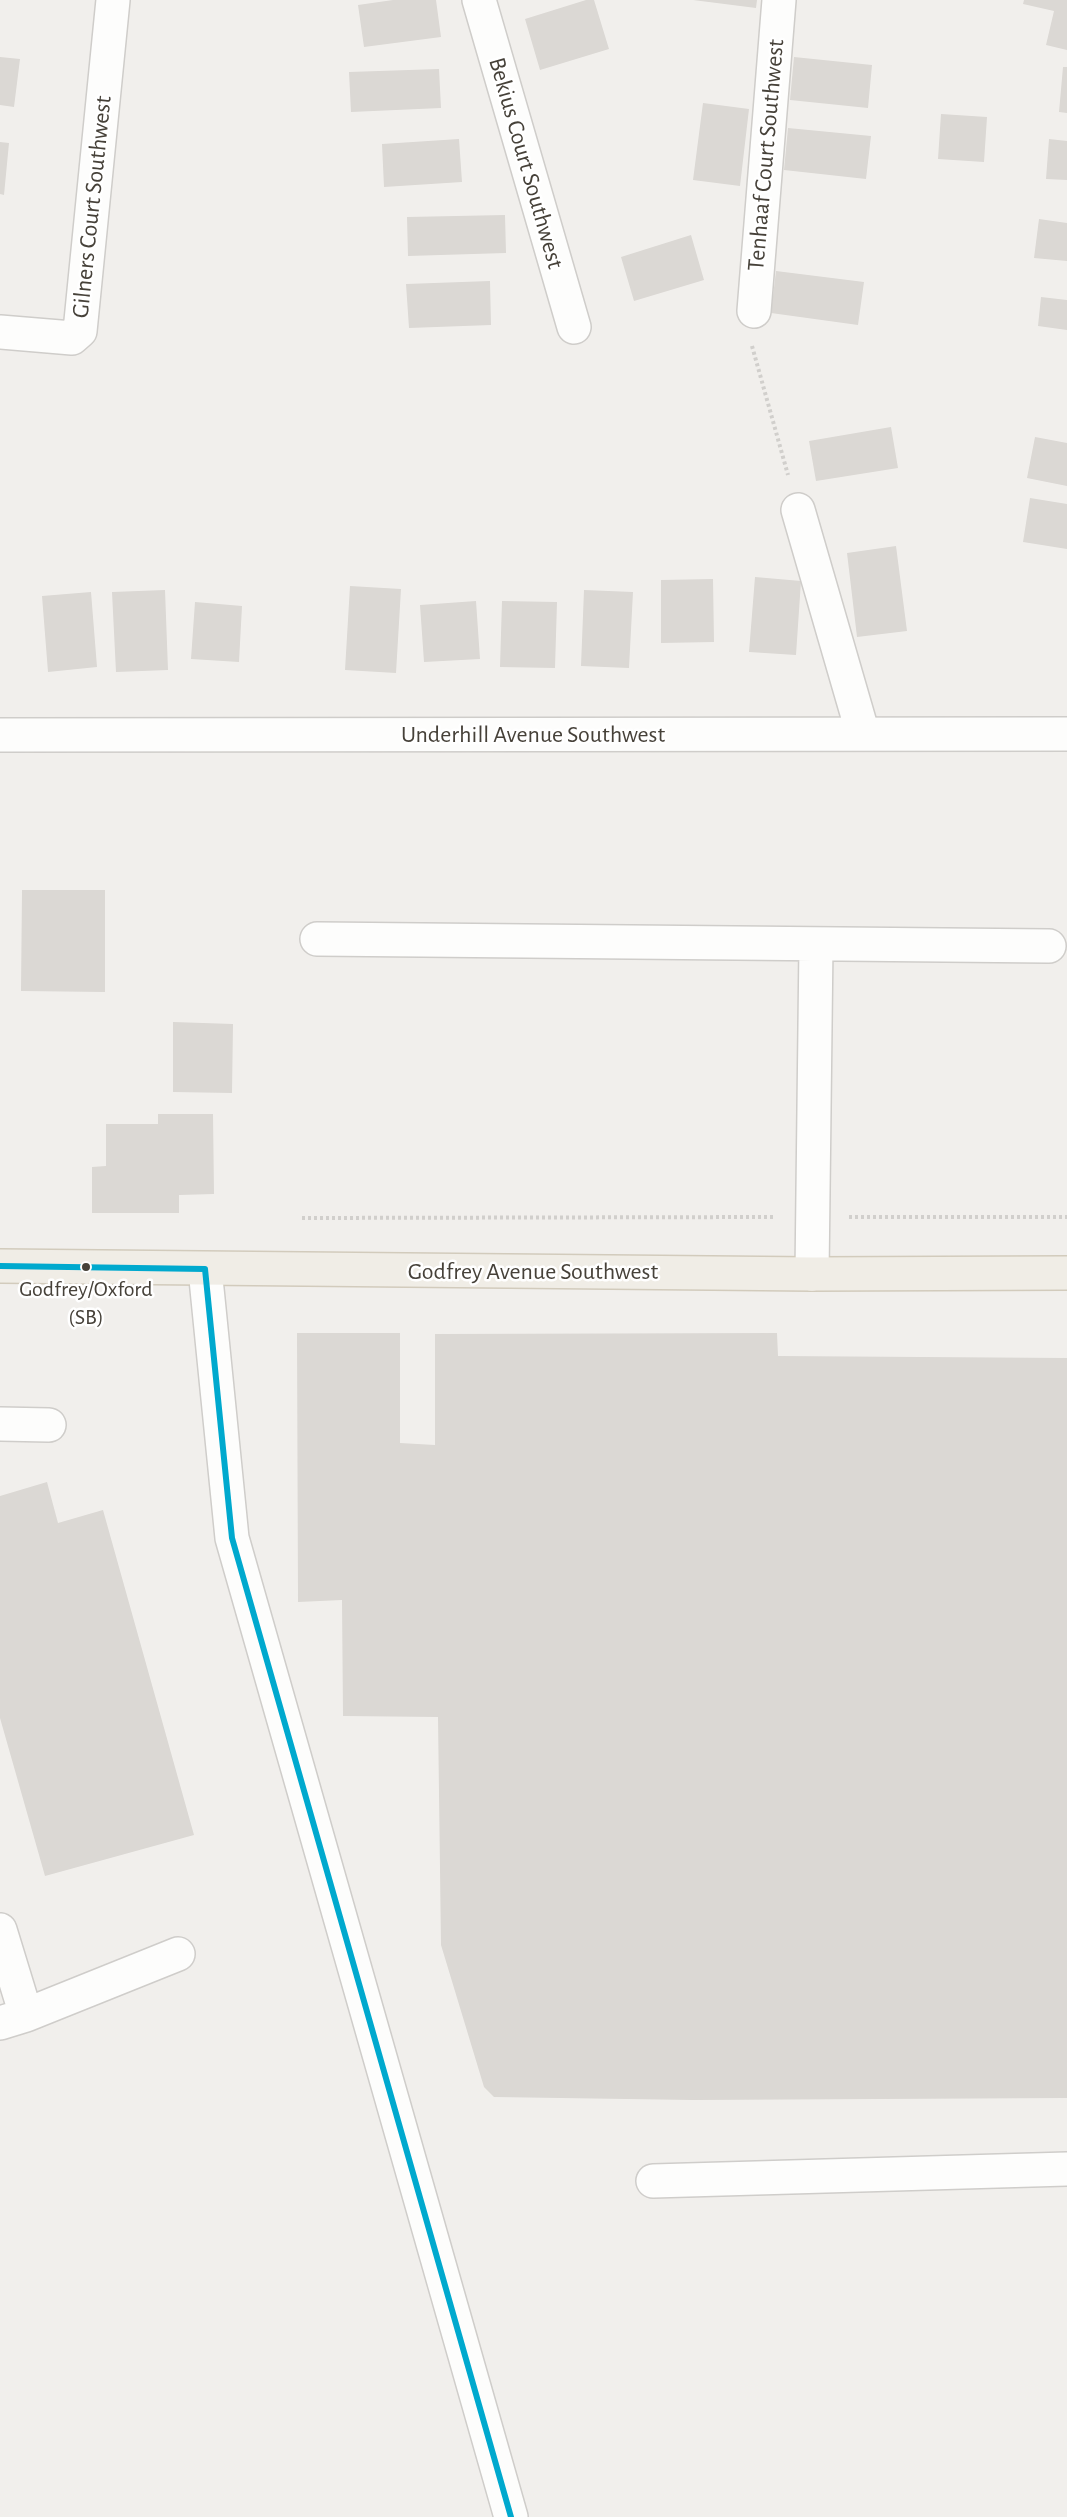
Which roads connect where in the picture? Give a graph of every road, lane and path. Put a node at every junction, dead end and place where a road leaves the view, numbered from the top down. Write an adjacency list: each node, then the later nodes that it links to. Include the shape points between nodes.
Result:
1 (113, 0): 6 (street, Gilners Court Southwest, via 80,331 72,338)
2 (479, 0): 5 (street, Bekius Court Southwest)
3 (779, 0): 4 (street, Tenhaaf Court Southwest)
4 (753, 311): 7 (path, via 751,342)
5 (574, 327)
6 (0, 332)
7 (798, 510): 8 (street)
8 (863, 734): 9 (street, Underhill Avenue Southwest); 10 (street, Underhill Avenue Southwest)
9 (1067, 734)
10 (0, 735)
11 (317, 939): 12 (street)
12 (816, 944): 13 (street); 14 (street)
13 (1049, 946)
14 (813, 1217): 15 (path); 16 (path); 20 (street)
15 (1067, 1217)
16 (302, 1218)
17 (0, 1266): 18 (main road, Godfrey Avenue Southwest)
18 (205, 1269): 20 (main road, Godfrey Avenue Southwest); 28 (street, via 232,1538)
19 (1067, 1273): 20 (main road, Godfrey Avenue Southwest)
20 (812, 1274)
21 (0, 1424): 22 (street)
22 (49, 1425)
23 (0, 1930): 25 (street)
24 (178, 1954): 25 (street)
25 (13, 2019)
26 (1067, 2169): 27 (street)
27 (653, 2181)
28 (511, 2517)

